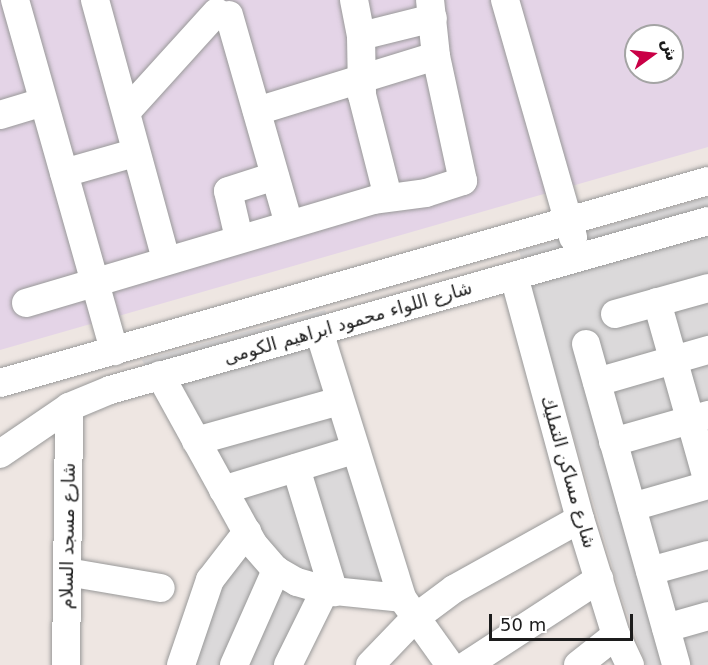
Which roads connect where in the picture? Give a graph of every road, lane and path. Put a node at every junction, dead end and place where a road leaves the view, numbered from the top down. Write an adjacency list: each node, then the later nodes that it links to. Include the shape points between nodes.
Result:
1 (95, 0): 11 (street)
2 (354, 0): 7 (street)
3 (505, 0): 20 (street)
4 (230, 5): 11 (street); 12 (street)
5 (431, 9): 7 (street); 8 (street)
6 (11, 14): 10 (street)
7 (362, 36): 9 (street)
8 (436, 56): 9 (street); 18 (street, via 464,179 433,191)
9 (360, 80): 12 (street); 18 (street)
10 (43, 102): 13 (street); 15 (street)
11 (128, 110): 14 (street)
12 (257, 111): 16 (street)
13 (0, 115)
14 (134, 153): 15 (street); 24 (street)
15 (64, 174): 26 (street)
16 (275, 176): 21 (street); 22 (street, via 228,191)
17 (708, 181): 20 (street)
18 (388, 197): 21 (street)
19 (708, 220): 23 (street, شارع اللواء محمود ابراهيم الكومى)
20 (568, 221): 23 (street); 34 (street)
21 (289, 224): 22 (street)
22 (240, 238): 24 (street)
23 (579, 257): 25 (street, شارع اللواء محمود ابراهيم الكومى)
24 (165, 260): 26 (street)
25 (514, 276): 31 (street, شارع اللواء محمود ابراهيم الكومى); 50 (street, شارع مساكن التمليك)
26 (94, 282): 29 (street); 34 (street)
27 (708, 288): 28 (street)
28 (657, 302): 30 (street); 35 (street)
29 (26, 303)
30 (615, 314)
31 (319, 331): 36 (street, شارع اللواء محمود ابراهيم الكومى); 39 (street)
32 (586, 344): 38 (street)
33 (708, 350): 35 (street)
34 (114, 351): 37 (street)
35 (674, 360): 38 (street); 41 (street)
36 (160, 375): 40 (street, شارع اللواء محمود ابراهيم الكومى); 42 (street)
37 (4, 380)
38 (597, 382): 43 (street)
39 (339, 400): 42 (street); 44 (street)
40 (69, 407): 45 (street, شارع اللواء محمود ابراهيم الكومى); 55 (street, شارع مسجد السلام)
41 (699, 418): 43 (street); 47 (street)
42 (196, 441): 48 (street)
43 (613, 442): 49 (street)
44 (354, 450): 46 (street); 59 (street)
45 (0, 454)
46 (296, 468): 48 (street); 58 (street)
47 (708, 484): 49 (street)
48 (223, 490): 51 (street)
49 (632, 507): 54 (street)
50 (580, 519): 56 (street, شارع مساكن التمليك); 59 (street, via 461,585)
51 (247, 532): 53 (street); 64 (street, via 210,580)
52 (708, 555): 54 (street)
53 (276, 570): 58 (street, via 297,582); 65 (street)
54 (650, 571): 61 (street)
55 (67, 572): 57 (street); 63 (street, شارع مسجد السلام)
56 (599, 579): 62 (street, شارع مساكن التمليك); 69 (street)
57 (161, 588)
58 (329, 591): 59 (street); 66 (street)
59 (409, 608): 67 (street); 68 (street)
60 (708, 616): 61 (street)
61 (666, 628): 72 (street)
62 (616, 635): 70 (street); 71 (street, شارع مساكن التمليك)
63 (66, 665)
64 (181, 665)
65 (234, 665)
66 (288, 665)
67 (370, 665)
68 (450, 665)
69 (467, 665)
70 (578, 665)
71 (630, 665)
72 (676, 665)

